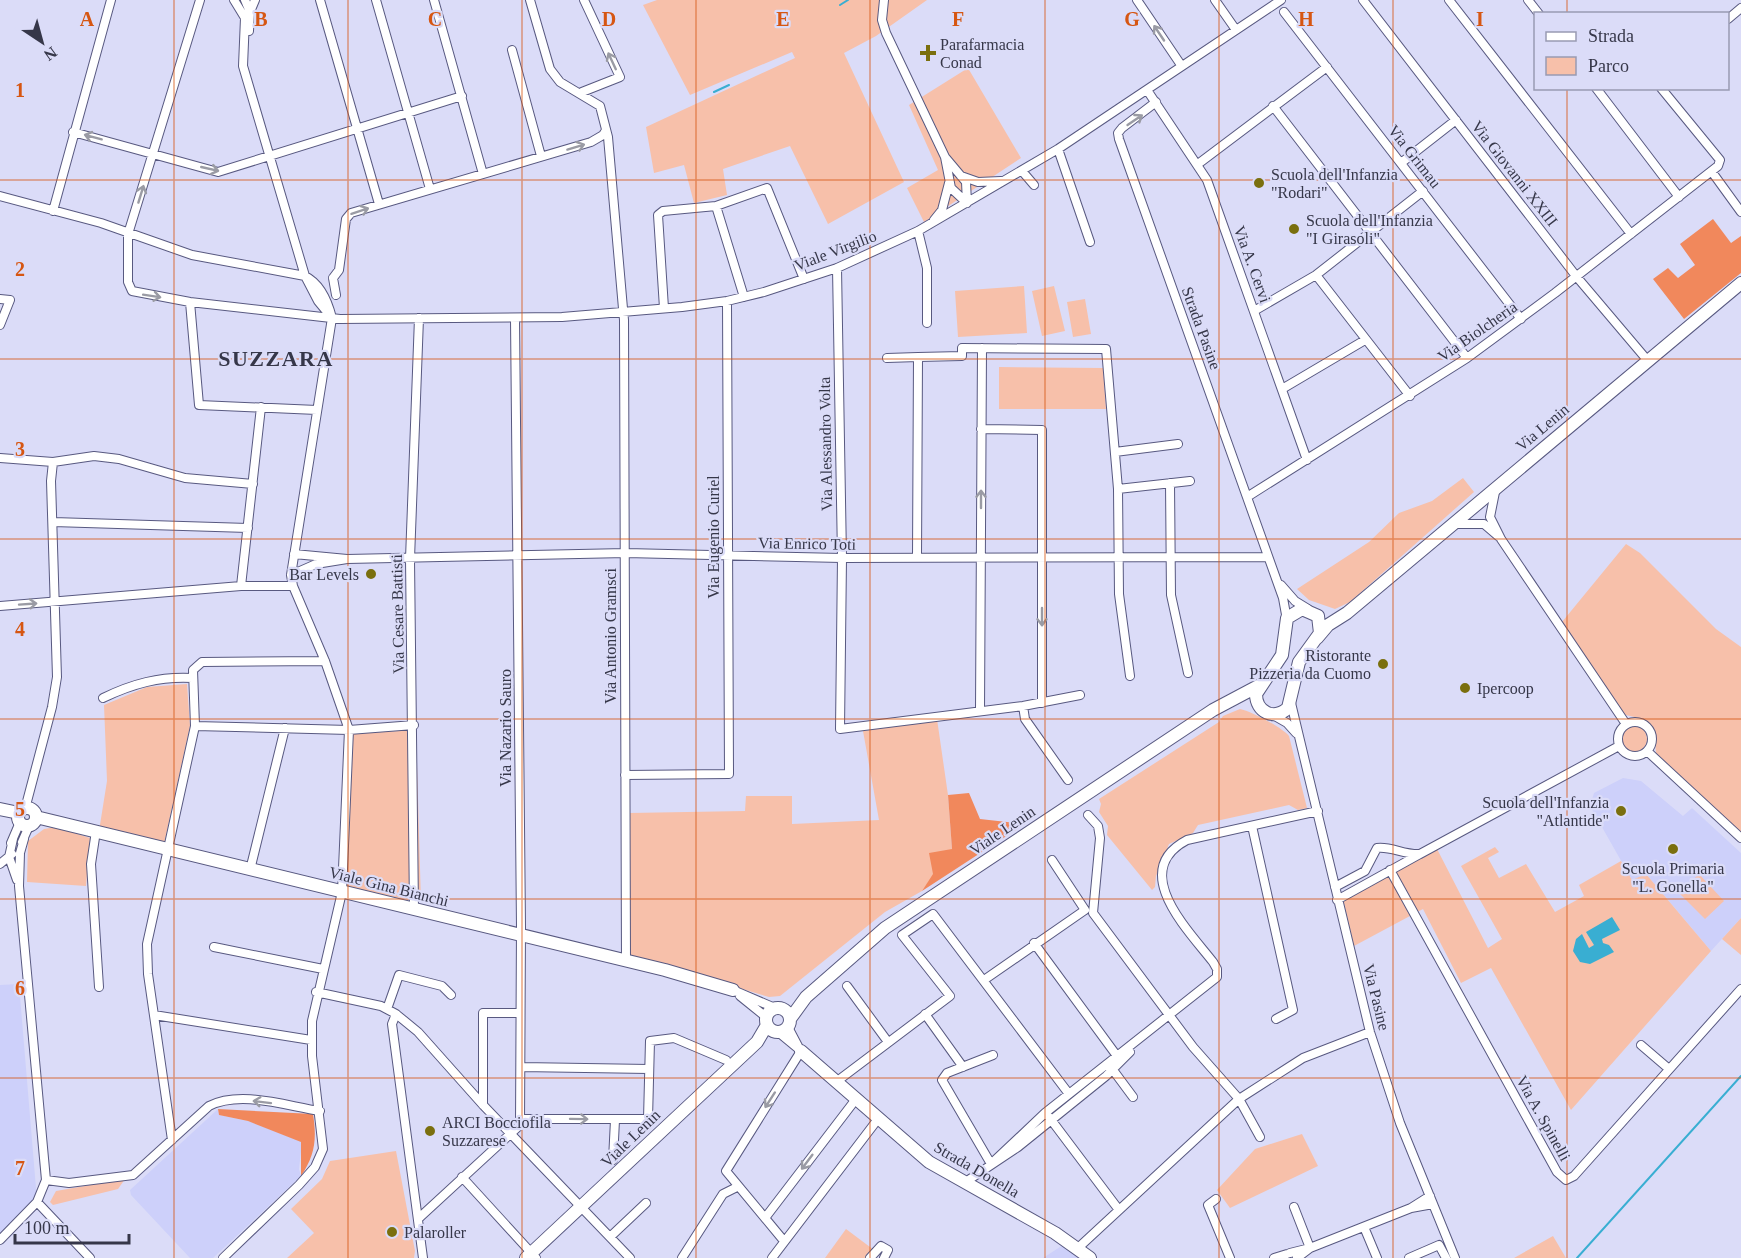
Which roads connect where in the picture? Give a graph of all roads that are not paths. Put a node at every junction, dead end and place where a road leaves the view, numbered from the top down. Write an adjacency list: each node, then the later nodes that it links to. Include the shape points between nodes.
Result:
1 (111, 0): 36 (street)
2 (200, 0): 38 (street)
3 (320, 0): 34 (street)
4 (376, 0): 32 (street)
5 (434, 0): 29 (street)
6 (530, 0): 28 (street, Via Antonio Gramsci, via 550,69 560,82)
7 (584, 0): 28 (street, one-way to 7, via 620,77)
8 (884, 0): 41 (street, via 882,20 886,33)
9 (1137, 0): 23 (street, one-way to 9)
10 (1215, 0): 20 (street)
11 (1281, 0): 20 (street, Viale Virgilio)
12 (1363, 0): 33 (street, Via Giovanni XXIII)
13 (1449, 0): 64 (street)
14 (1528, 0): 18 (street)
15 (244, 1): 21 (street); 21 (street, via 251,24)
16 (1741, 8): 19 (street)
17 (1284, 12): 24 (street, Via Grimau)
18 (1537, 12)
19 (1729, 17)
20 (1236, 30): 23 (street, Viale Virgilio)
21 (243, 46): 40 (street, via 243,66)
22 (512, 50): 39 (street)
23 (1181, 65): 25 (street, Viale Virgilio)
24 (1327, 67): 31 (street); 42 (street, Via Grimau)
25 (1147, 90): 30 (street, Via A. Cervi); 37 (street, Viale Virgilio)
26 (1598, 90): 54 (street)
27 (1663, 90): 45 (street, via 1720,160)
28 (582, 93): 35 (street, Via Antonio Gramsci, via 600,106)
29 (462, 96): 32 (street); 46 (street)
30 (1156, 102): 43 (street, Via A. Cervi); 108 (street, Strada Pasine, one-way to 30, via 1119,139 1122,128)
31 (1273, 106): 43 (street); 62 (street)
32 (410, 111): 34 (street); 51 (street)
33 (1456, 120): 42 (street); 68 (street, Via Giovanni XXIII)
34 (358, 127): 40 (street); 56 (street)
35 (606, 130): 39 (street, one-way to 35, via 591,142); 80 (street, Via Antonio Gramsci)
36 (73, 132): 38 (street, one-way to 36); 58 (street)
37 (1058, 149): 44 (street, Viale Virgilio); 65 (street)
38 (153, 154): 40 (street, one-way to 40, via 218,172); 63 (street, one-way to 38)
39 (541, 156): 46 (street)
40 (270, 157): 69 (street)
41 (945, 157): 47 (street); 49 (street)
42 (1401, 163): 52 (street, Via Grimau)
43 (1198, 164): 79 (street, Via A. Cervi)
44 (1022, 171): 48 (street, Viale Virgilio); 50 (street)
45 (1712, 172): 54 (street, Via Biolcheria); 59 (street)
46 (483, 174): 51 (street)
47 (961, 176): 48 (street, via 992,183); 55 (street, via 968,188)
48 (1010, 178): 55 (street, Viale Virgilio)
49 (950, 179): 55 (street, via 954,192); 60 (street, via 942,210)
50 (1034, 185)
51 (430, 189): 56 (street)
52 (1423, 191): 62 (street); 84 (street, Via Grimau)
53 (0, 196): 58 (street)
54 (1679, 197): 64 (street, Via Biolcheria)
55 (967, 203): 60 (street, Viale Virgilio)
56 (379, 204): 70 (street, one-way to 56, via 339,270 347,215)
57 (716, 206): 71 (street, via 767,188); 74 (street); 78 (street, via 663,211 658,215)
58 (52, 211): 63 (street)
59 (1741, 212)
60 (930, 224): 61 (street, Viale Virgilio)
61 (918, 231): 66 (street, Viale Virgilio); 85 (street, via 927,268)
62 (1370, 233): 67 (street); 91 (street)
63 (128, 234): 69 (street, via 192,255); 77 (street, Viale Virgilio, one-way to 77, via 128,282 132,291)
64 (1631, 234): 68 (street, Via Biolcheria)
65 (1090, 242)
66 (837, 268): 71 (street, Viale Virgilio); 120 (street, Via Alessandro Volta)
67 (1316, 275): 79 (street); 87 (street)
68 (1576, 276): 84 (street, Via Biolcheria); 92 (street, Via Giovanni XXIII)
69 (309, 278): 70 (street); 81 (street, via 318,302)
70 (333, 278): 73 (street)
71 (804, 279): 74 (street, Viale Virgilio)
72 (1741, 283): 92 (main road, Via Lenin)
73 (336, 296)
74 (744, 297): 76 (street, Viale Virgilio)
75 (5, 300): 86 (street)
76 (727, 301): 78 (street, Viale Virgilio); 117 (street, Via Eugenio Curiel)
77 (190, 302): 81 (street, Viale Virgilio); 95 (street, via 199,405)
78 (664, 308): 80 (street, Viale Virgilio)
79 (1254, 311): 93 (street, Via A. Cervi)
80 (622, 312): 83 (street, Viale Virgilio); 115 (street, Via Antonio Gramsci)
81 (332, 318): 82 (street, Viale Virgilio); 96 (street)
82 (419, 318): 83 (street, Viale Virgilio); 126 (street, Via Cesare Battisti)
83 (514, 319): 116 (street, Via Nazario Sauro)
84 (1521, 319): 91 (street, Via Biolcheria)
85 (927, 323)
86 (0, 325)
87 (1365, 340): 93 (street); 94 (street)
88 (982, 348): 89 (street, via 962,348 962,356); 97 (street); 99 (street, via 1106,349)
89 (918, 357): 90 (street); 121 (street)
90 (887, 358)
91 (1467, 358): 94 (street, Via Biolcheria)
92 (1648, 361): 106 (main road, Via Lenin)
93 (1282, 389): 101 (street, Via A. Cervi)
94 (1410, 396): 101 (street, Via Biolcheria)
95 (261, 407): 96 (street); 105 (street)
96 (317, 410): 114 (street)
97 (981, 429): 118 (street, one-way to 97); 122 (street, via 1042,430)
98 (1178, 444): 99 (street)
99 (1115, 452): 107 (street)
100 (0, 458): 102 (street)
101 (1307, 460): 108 (street, Via Biolcheria)
102 (53, 462): 105 (street, via 94,456 185,478); 111 (street)
103 (1190, 481): 104 (street)
104 (1170, 483): 107 (street); 124 (street)
105 (253, 484): 113 (street)
106 (1496, 486): 109 (main road, Via Lenin); 110 (street)
107 (1118, 489): 123 (street)
108 (1247, 497): 119 (street, Strada Pasine)
109 (1475, 504): 110 (street); 112 (main road, Via Lenin)
110 (1487, 520): 112 (street); 150 (street)
111 (53, 522): 113 (street); 132 (street)
112 (1449, 525): 131 (main road, Via Lenin)
113 (248, 528): 129 (street)
114 (294, 554): 125 (street, Via Enrico Toti); 127 (street)
115 (626, 554): 116 (street, Via Enrico Toti); 117 (street, Via Enrico Toti); 158 (street, Via Antonio Gramsci)
116 (519, 556): 126 (street, Via Enrico Toti); 184 (street, Via Nazario Sauro)
117 (729, 556): 120 (street, Via Enrico Toti); 158 (street, Via Eugenio Curiel, via 729,774)
118 (981, 557): 121 (street, Via Enrico Toti); 122 (street, Via Enrico Toti); 148 (street)
119 (1267, 557): 124 (street, Via Enrico Toti); 128 (street, Strada Pasine)
120 (842, 558): 121 (street, Via Enrico Toti); 148 (street, Via Alessandro Volta, via 840,729)
121 (917, 558)
122 (1042, 558): 123 (street, Via Enrico Toti); 144 (street, one-way to 144)
123 (1119, 558): 124 (street, Via Enrico Toti); 139 (street, via 1119,594)
124 (1170, 558): 138 (street, via 1171,595)
125 (347, 559): 126 (street, Via Enrico Toti); 127 (street, Via Enrico Toti, via 316,564)
126 (410, 559): 151 (street, Via Cesare Battisti)
127 (291, 575): 130 (street)
128 (1276, 580): 134 (street); 135 (street, Strada Pasine, via 1286,605)
129 (240, 586): 130 (street); 132 (street)
130 (293, 586): 137 (street)
131 (1364, 597): 134 (main road, Via Lenin, via 1337,614 1323,616); 136 (main road, Via Lenin)
132 (55, 602): 133 (street, one-way to 132); 163 (street, via 57,677)
133 (0, 606)
134 (1311, 611): 135 (main road, via 1296,610); 136 (main road, via 1320,621)
135 (1287, 620): 141 (main road, via 1282,655)
136 (1317, 638): 146 (main road, Via Lenin, via 1303,654 1295,672)
137 (325, 661): 140 (street, via 202,662 193,670); 154 (street)
138 (1188, 673)
139 (1130, 676)
140 (193, 678): 143 (street, via 168,677 127,687); 152 (street)
141 (1262, 684): 145 (main road, Viale Lenin); 149 (main road, via 1257,694)
142 (1080, 695): 144 (street)
143 (103, 698)
144 (1042, 703): 147 (street)
145 (1226, 703): 149 (main road, via 1245,702); 203 (main road, Viale Lenin, via 885,928)
146 (1291, 703): 149 (main road, via 1284,712); 155 (street, Via Pasine)
147 (1023, 706): 148 (street); 159 (street, via 1025,719)
148 (980, 711)
149 (1267, 712): 155 (street, via 1287,723)
150 (1626, 724): 156 (street, via 1619,731); 157 (street, via 1642,723 1650,730 1652,741)
151 (414, 725): 154 (street); 182 (street, Via Cesare Battisti)
152 (195, 726): 153 (street); 168 (street)
153 (285, 728): 154 (street); 175 (street)
154 (349, 730): 180 (street)
155 (1298, 736): 161 (street, Via Pasine)
156 (1619, 746): 157 (street, via 1632,756); 170 (street)
157 (1647, 751): 166 (street)
158 (625, 775): 187 (street, Via Antonio Gramsci)
159 (1068, 780)
160 (0, 809): 163 (main road, Viale Gina Bianchi)
161 (1318, 811): 164 (street); 178 (street, Via Pasine)
162 (1088, 814): 183 (street, via 1098,825 1100,838)
163 (26, 817): 165 (main road, Viale Gina Bianchi); 167 (street); 171 (street)
164 (1252, 826): 201 (street, via 1187,840 1170,854 1162,882 1164,895 1213,962 1217,977); 202 (street, via 1293,1010)
165 (96, 831): 168 (main road, Viale Gina Bianchi); 191 (street, via 91,864)
166 (1741, 838)
167 (24, 839): 171 (street); 177 (street)
168 (168, 850): 175 (main road, Viale Gina Bianchi); 200 (street, via 147,944)
169 (1401, 853): 170 (street); 174 (street, via 1401,860); 176 (street, via 1377,848 1365,871)
170 (1420, 854): 174 (street)
171 (4, 858): 173 (street); 177 (street)
172 (1052, 860): 183 (street)
173 (0, 864)
174 (1393, 868): 179 (street); 216 (street, Via A. Spinelli, via 1561,1178 1574,1176)
175 (250, 870): 180 (main road, Viale Gina Bianchi)
176 (1356, 876): 178 (street); 179 (street, via 1353,884)
177 (19, 886): 236 (street)
178 (1335, 887): 181 (street, Via Pasine)
179 (1358, 888): 181 (street)
180 (342, 892): 182 (main road, Viale Gina Bianchi); 188 (street)
181 (1337, 900): 204 (street, Via Pasine)
182 (414, 910): 184 (main road, Viale Gina Bianchi)
183 (1089, 911): 185 (street); 201 (street)
184 (521, 936): 187 (main road, Viale Gina Bianchi); 197 (street, Via Nazario Sauro)
185 (1034, 943): 189 (street); 210 (street)
186 (214, 947): 188 (street)
187 (626, 961): 193 (main road, Viale Gina Bianchi)
188 (323, 969): 194 (street)
189 (984, 980): 199 (street, via 933,914 902,935 950,996); 218 (street)
190 (847, 986): 206 (street)
191 (99, 987)
192 (1741, 988): 216 (street, Via A. Spinelli)
193 (733, 990): 203 (street)
194 (316, 992): 196 (street, via 363,1000); 205 (street)
195 (452, 994): 196 (street, via 442,986 399,975)
196 (387, 1009): 198 (street)
197 (519, 1013): 213 (street, Via Nazario Sauro); 223 (street, via 483,1013)
198 (396, 1014): 223 (street, via 418,1032); 247 (street, via 392,1024)
199 (925, 1014): 206 (street); 214 (street)
200 (154, 1015): 205 (street); 231 (street)
201 (1169, 1016): 210 (street); 212 (street, via 1167,1022); 221 (street)
202 (1276, 1019)
203 (777, 1021): 208 (street); 244 (main road, Viale Lenin)
204 (1370, 1032): 221 (street, via 1303,1058); 241 (street, Via Pasine)
205 (311, 1040): 224 (street)
206 (888, 1042): 217 (street)
207 (1641, 1044): 216 (street)
208 (801, 1051): 217 (main road, Strada Donella); 234 (street, one-way to 234, via 726,1168)
209 (993, 1055): 214 (street)
210 (1117, 1056): 212 (street)
211 (726, 1060): 215 (street, via 674,1038 650,1041)
212 (1110, 1066): 218 (street); 219 (street); 220 (street)
213 (520, 1067): 215 (street); 225 (street, Via Nazario Sauro)
214 (963, 1067): 233 (street, via 947,1073 942,1084)
215 (648, 1069): 228 (street, via 648,1119)
216 (1669, 1069)
217 (836, 1082): 222 (main road, Strada Donella)
218 (1069, 1094): 219 (street); 227 (street)
219 (1081, 1096): 227 (street)
220 (1133, 1097)
221 (1239, 1099): 230 (street); 246 (street)
222 (856, 1100): 226 (main road, Strada Donella); 248 (street, one-way to 248)
223 (483, 1105): 229 (street)
224 (320, 1111): 231 (street, one-way to 231, via 224,1100 209,1106); 258 (street, via 323,1149 315,1167)
225 (520, 1119): 228 (street, one-way to 228); 229 (street, Via Nazario Sauro)
226 (878, 1119): 237 (main road, Strada Donella, via 927,1161); 252 (street)
227 (1050, 1119): 233 (street); 233 (street); 246 (street)
228 (615, 1120): 232 (street)
229 (512, 1134): 235 (street); 244 (street)
230 (1260, 1137)
231 (172, 1140): 236 (street, via 134,1175 69,1184)
232 (613, 1160)
233 (991, 1164): 237 (street)
234 (727, 1174): 238 (street); 239 (street)
235 (462, 1177): 247 (street); 255 (street)
236 (46, 1180): 242 (street)
237 (964, 1183): 253 (main road, Strada Donella)
238 (737, 1187): 239 (street); 248 (street)
239 (724, 1193): 261 (street)
240 (1216, 1199): 266 (street, via 1208,1205)
241 (1431, 1200): 249 (street); 271 (street, Via Pasine)
242 (37, 1202): 251 (street); 257 (street)
243 (646, 1203): 250 (street)
244 (582, 1207): 250 (street); 255 (main road, Viale Lenin)
245 (1294, 1207): 254 (street)
246 (1119, 1210): 253 (street)
247 (419, 1218): 259 (street)
248 (765, 1218): 252 (street)
249 (1364, 1227): 254 (street); 268 (street)
250 (610, 1237): 260 (street)
251 (0, 1239)
252 (784, 1241): 262 (street)
253 (1078, 1248): 265 (main road, Strada Donella)
254 (1310, 1248): 256 (street)
255 (531, 1256)
256 (1291, 1256): 267 (street)
257 (90, 1258)
258 (222, 1258)
259 (423, 1258)
260 (630, 1258)
261 (682, 1258)
262 (772, 1258)
263 (870, 1258): 264 (street, via 884,1246 888,1250)
264 (884, 1258)
265 (1090, 1258)
266 (1230, 1258)
267 (1274, 1258)
268 (1377, 1258)
269 (1409, 1258): 270 (street, via 1439,1245)
270 (1446, 1258)
271 (1455, 1258)

